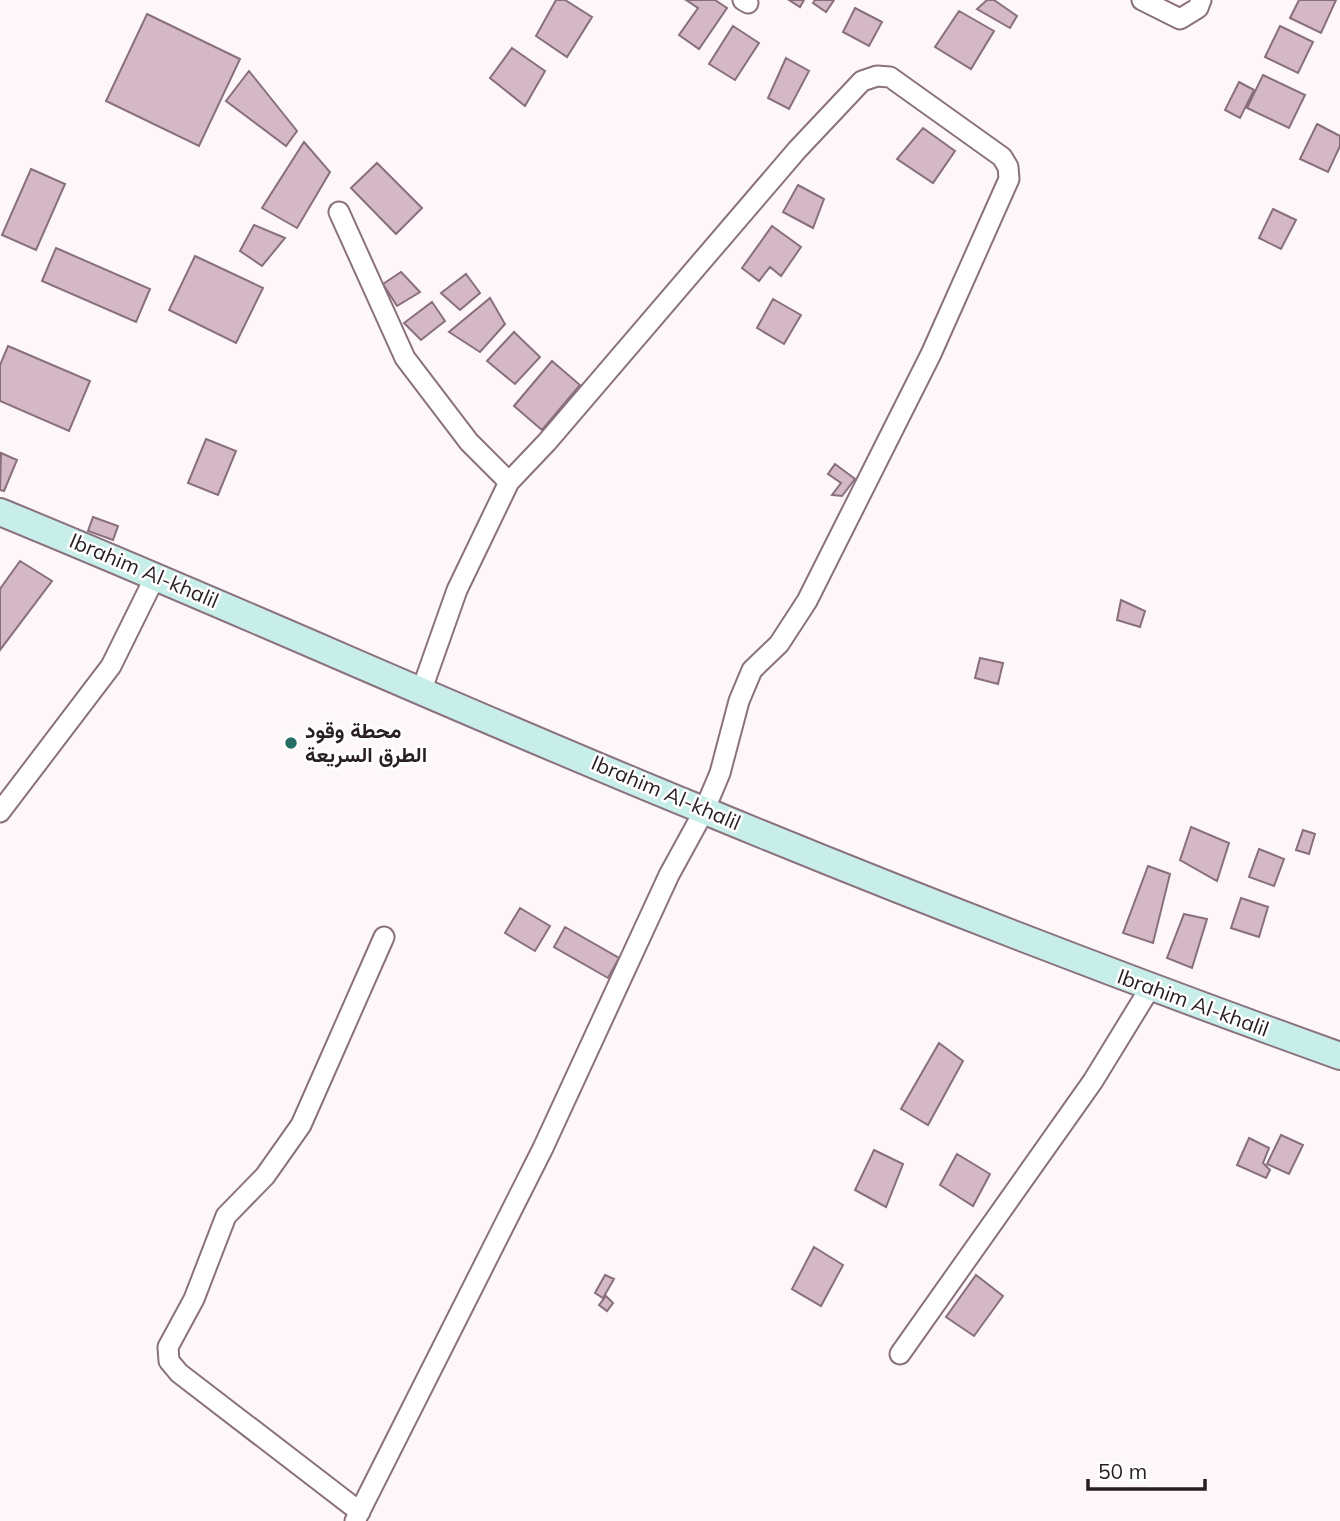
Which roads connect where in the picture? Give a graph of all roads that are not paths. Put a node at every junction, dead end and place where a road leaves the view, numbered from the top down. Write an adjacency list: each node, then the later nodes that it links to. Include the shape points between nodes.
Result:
1 (1142, 0): 2 (street, via 1180,19 1198,8)
2 (1201, 0)
3 (339, 212): 4 (street, via 405,358 469,442)
4 (509, 482): 7 (street, via 457,590); 8 (street, via 862,81 890,77 1002,158 1008,167 1009,179 931,354 807,601 779,644 752,670)
5 (0, 512): 6 (street, Ibrahim Al-khalil)
6 (156, 575): 7 (street, Ibrahim Al-khalil); 9 (street, via 111,666)
7 (422, 690): 8 (street, Ibrahim Al-khalil)
8 (705, 811): 11 (street, Ibrahim Al-khalil); 14 (street, via 669,875 543,1148)
9 (0, 813)
10 (384, 937): 14 (street, via 301,1125 265,1176 226,1216 194,1299 168,1347 169,1360 179,1373)
11 (1150, 988): 12 (street, Ibrahim Al-khalil); 13 (street, via 1093,1081)
12 (1340, 1056)
13 (900, 1354)
14 (357, 1516)

